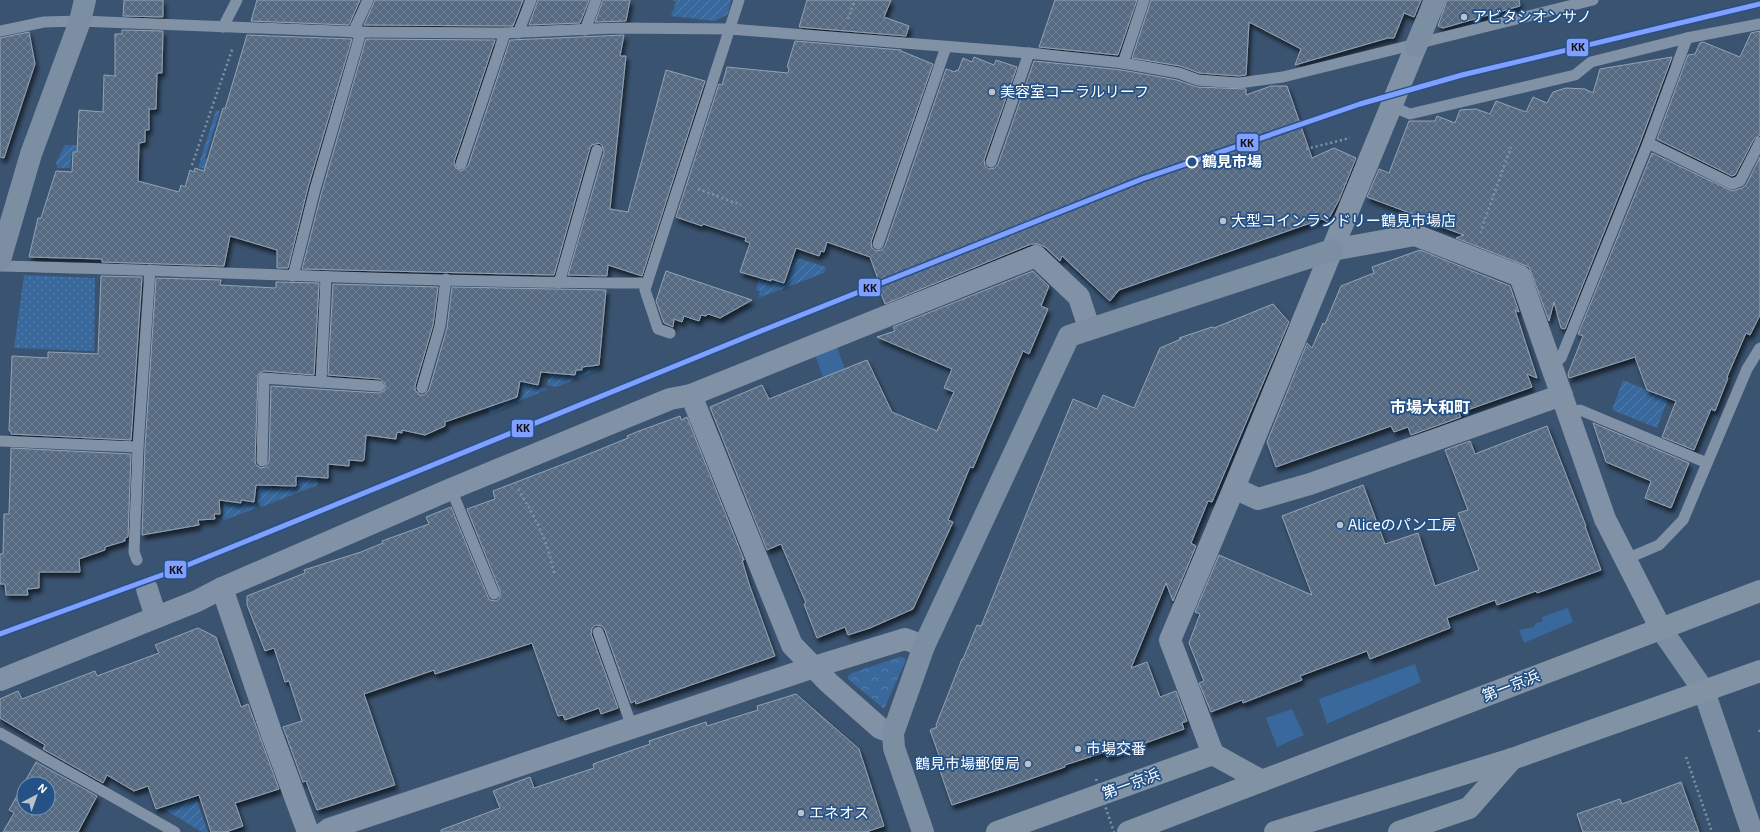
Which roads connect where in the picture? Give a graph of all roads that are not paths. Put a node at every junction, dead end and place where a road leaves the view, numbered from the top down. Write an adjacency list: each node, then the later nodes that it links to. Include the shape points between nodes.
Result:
1 (85, 0): 10 (street)
2 (237, 0): 12 (lane)
3 (368, 0): 16 (lane)
4 (531, 0): 18 (lane)
5 (596, 0): 14 (lane)
6 (739, 0): 13 (lane)
7 (1144, 0): 23 (lane)
8 (1435, 0): 20 (street)
9 (1593, 0): 20 (lane)
10 (80, 21): 12 (lane); 15 (lane, via 44,22); 32 (street, via 31,154)
11 (1760, 24): 19 (lane)
12 (223, 27): 16 (lane)
13 (730, 29): 14 (lane); 21 (lane); 39 (lane)
14 (585, 30): 18 (lane)
15 (0, 31)
16 (357, 32): 17 (lane); 35 (lane)
17 (505, 33): 18 (lane); 29 (lane)
18 (518, 33)
19 (1687, 38): 24 (lane, via 1590,62 1575,75 1542,84 1410,114); 26 (lane)
20 (1416, 46): 23 (lane, via 1283,78 1239,83 1198,80 1179,73); 24 (street)
21 (946, 47): 22 (lane); 30 (lane)
22 (1029, 53): 23 (lane); 28 (lane)
23 (1123, 64)
24 (1391, 106): 31 (street)
25 (1760, 142): 26 (lane, via 1740,181 1732,184)
26 (1648, 143): 43 (lane, via 1561,358)
27 (597, 150): 38 (lane)
28 (991, 162)
29 (461, 164)
30 (878, 244)
31 (1332, 250): 40 (street); 43 (street, via 1415,235 1520,276); 53 (street)
32 (0, 260)
33 (0, 266): 34 (lane)
34 (150, 270): 35 (lane); 50 (lane)
35 (293, 276): 36 (lane)
36 (326, 277): 37 (lane); 44 (lane)
37 (446, 279): 38 (lane); 46 (lane, via 440,326)
38 (559, 283): 39 (lane)
39 (647, 283): 41 (lane, via 645,290 658,329)
40 (1089, 328): 47 (street, via 1079,297 1036,256); 64 (street, via 1069,336)
41 (670, 333)
42 (1760, 348): 52 (lane, via 1748,369)
43 (1550, 362): 48 (street)
44 (321, 382): 45 (lane); 51 (lane, via 264,378)
45 (379, 386)
46 (422, 388)
47 (691, 395): 54 (street, via 670,399); 65 (street, via 792,645)
48 (1565, 405): 52 (lane); 53 (street, via 1258,499); 55 (street, via 1605,519)
49 (0, 441): 50 (lane)
50 (138, 447): 56 (lane, via 134,552)
51 (262, 461)
52 (1707, 463): 55 (lane, via 1682,520 1659,545)
53 (1234, 488): 72 (street, via 1170,640)
54 (452, 489): 57 (street); 60 (lane)
55 (1626, 559): 62 (street)
56 (137, 560)
57 (222, 588): 61 (street); 76 (street)
58 (147, 589): 61 (street)
59 (1760, 592): 62 (highway, 第一京浜)
60 (494, 594)
61 (156, 617): 67 (street)
62 (1661, 628): 68 (street); 74 (highway, 第一京浜)
63 (598, 632): 69 (lane)
64 (924, 646): 65 (street, via 905,639); 71 (street)
65 (814, 667): 69 (street); 71 (street, via 880,728)
66 (1760, 671): 68 (highway)
67 (0, 680)
68 (1704, 691): 73 (highway); 83 (street)
69 (632, 727): 77 (street)
70 (0, 733): 75 (lane)
71 (893, 733): 78 (street, via 894,748)
72 (1213, 754): 74 (highway); 79 (highway, 第一京浜)
73 (1512, 759): 81 (highway); 82 (highway, via 1469,808)
74 (1262, 781): 80 (highway, 第一京浜)
75 (175, 832)
76 (308, 832)
77 (325, 832)
78 (923, 832)
79 (997, 832)
80 (1128, 832)
81 (1275, 832)
82 (1399, 832)
83 (1752, 832)

